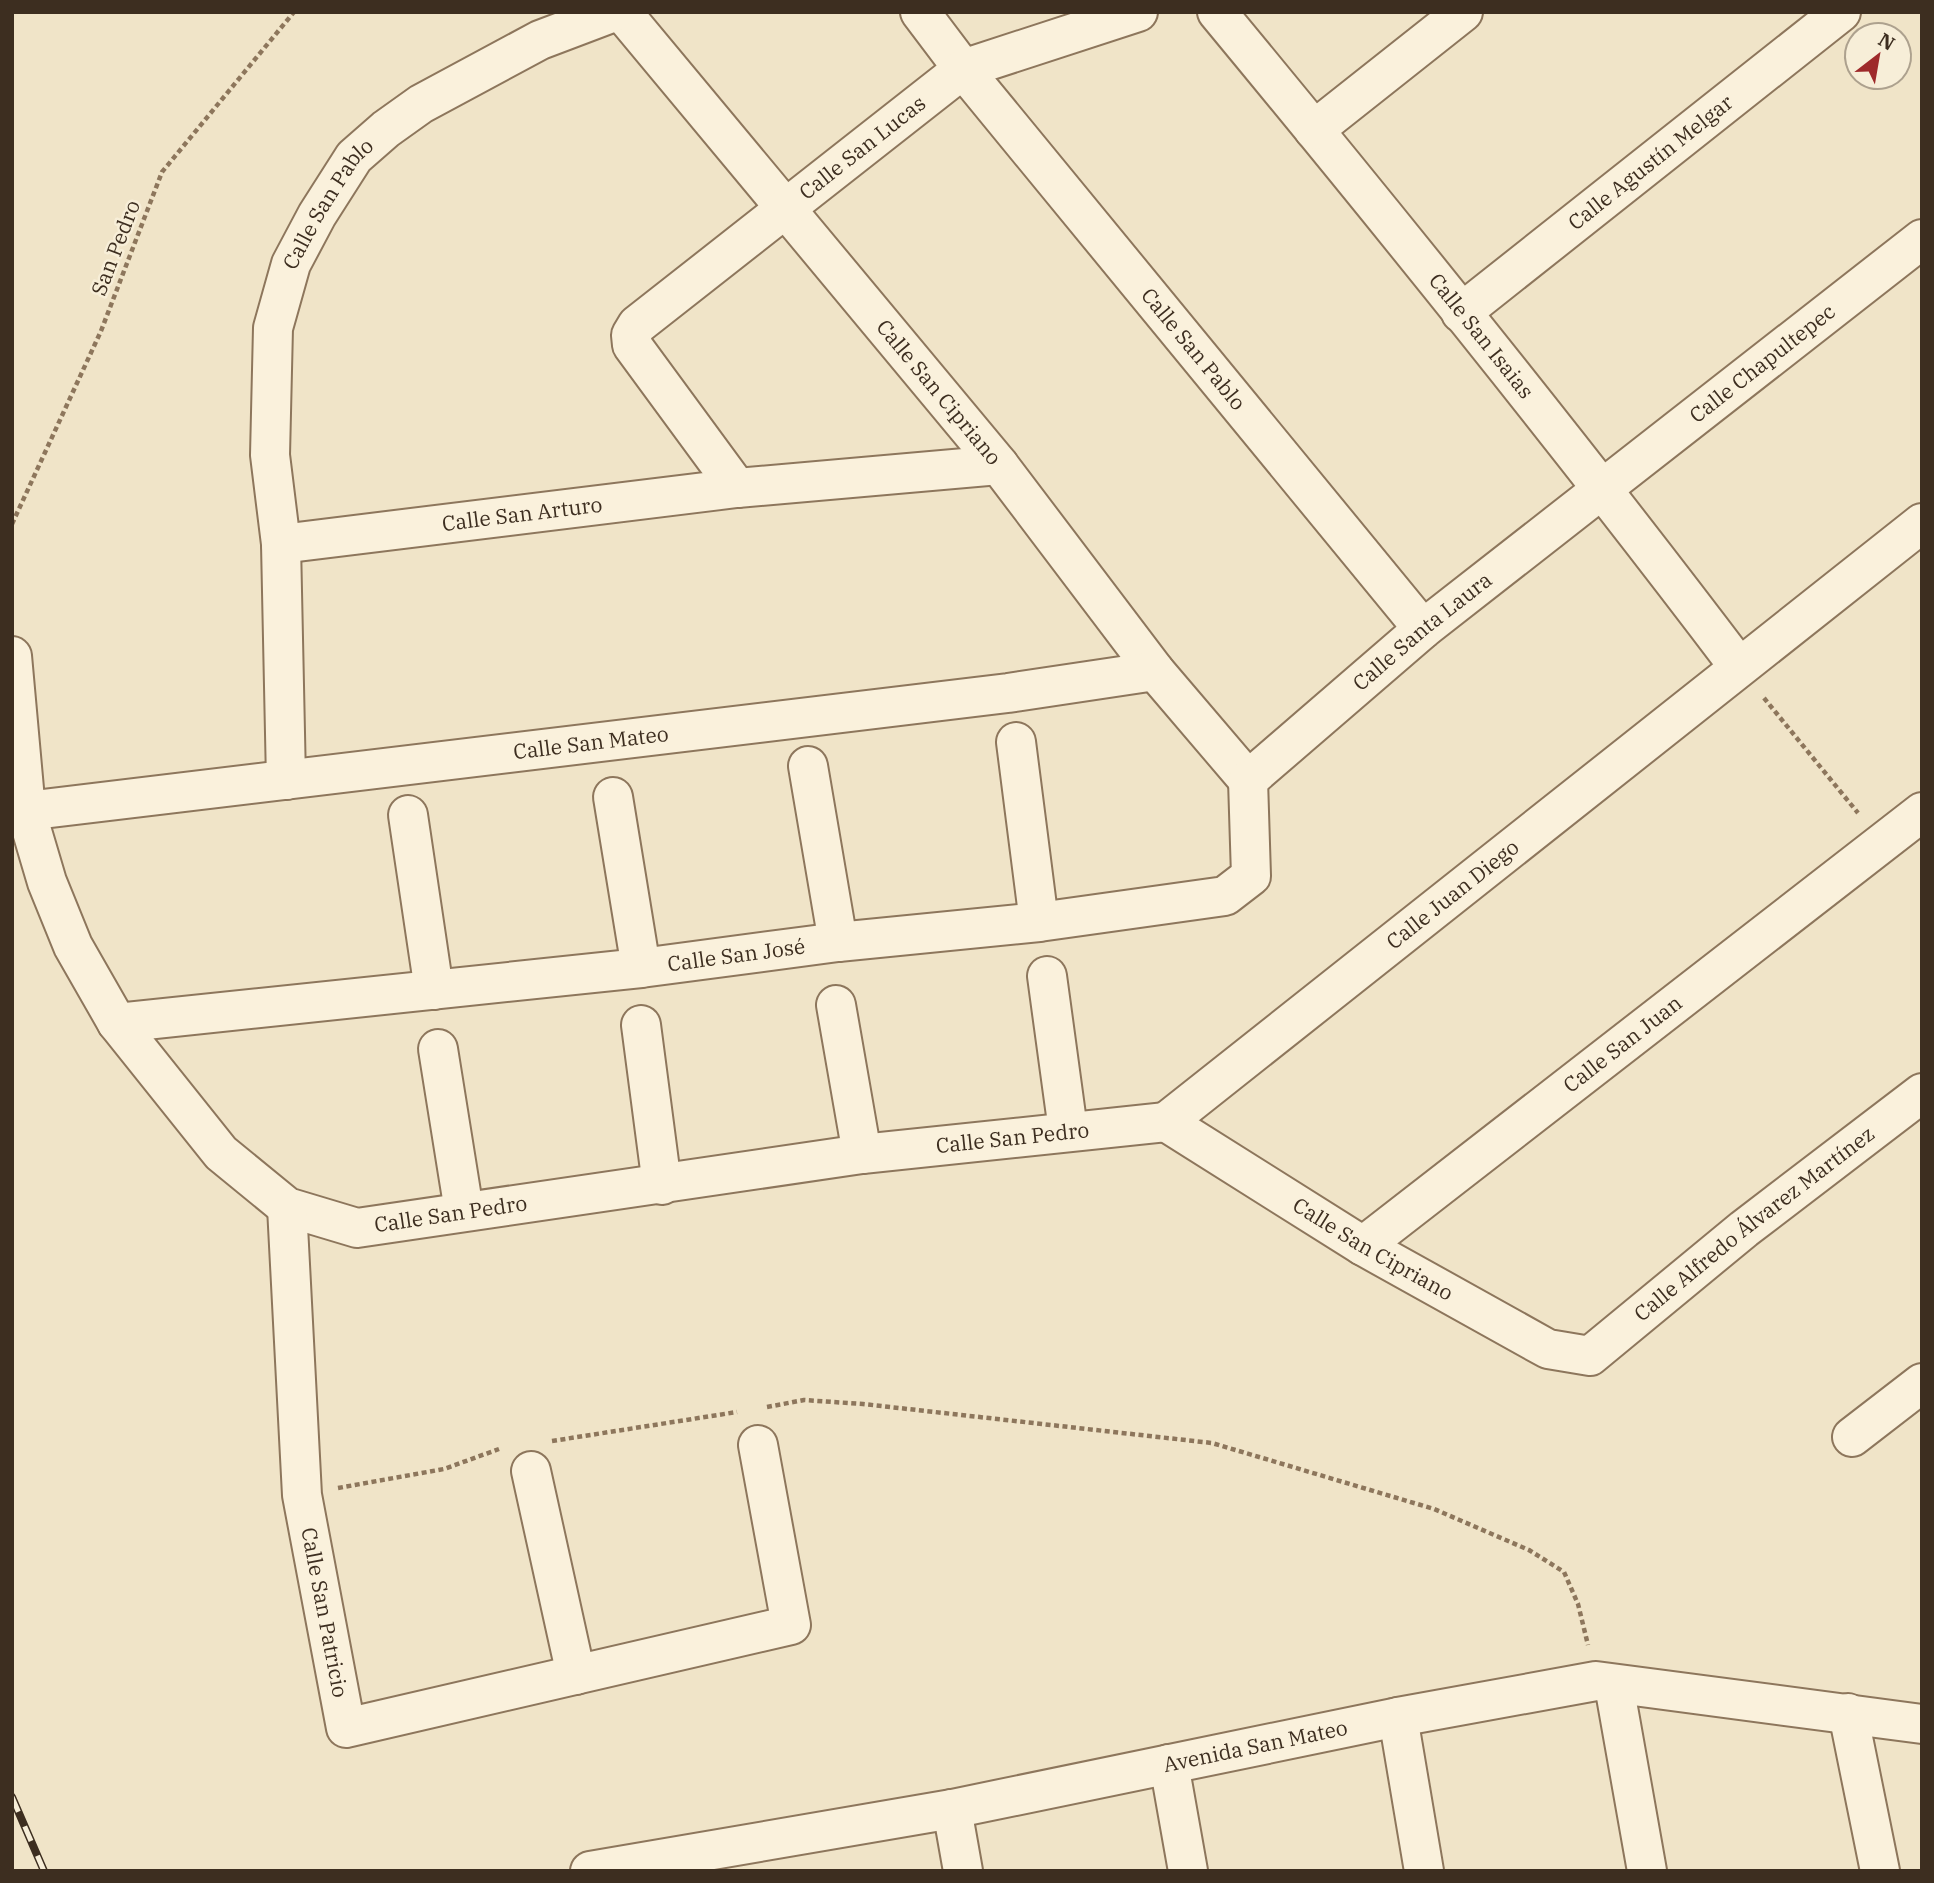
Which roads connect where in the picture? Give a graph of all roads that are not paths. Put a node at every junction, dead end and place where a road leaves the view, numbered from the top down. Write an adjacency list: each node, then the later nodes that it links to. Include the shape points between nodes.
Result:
1 (614, 12): 17 (street, Calle San Pablo, via 540,40 421,104 354,158 317,215 291,264 274,328 271,455)
2 (622, 12): 10 (street, Calle San Cipriano)
3 (920, 12): 8 (street, Calle San Pablo)
4 (1138, 12): 8 (street, Calle San Lucas)
5 (1217, 12): 9 (street, Calle San Isaias)
6 (1463, 12): 9 (street)
7 (1841, 12): 12 (street, Calle Agustín Melgar)
8 (963, 69): 10 (street, Calle San Lucas); 18 (street, Calle San Pablo)
9 (1314, 130): 12 (street, Calle San Isaias)
10 (788, 207): 13 (street, Calle San Cipriano); 14 (street, Calle San Lucas, via 637,325 631,335 632,345)
11 (1922, 239): 15 (street, Calle Chapultepec)
12 (1461, 313): 15 (street, Calle San Isaias)
13 (999, 465): 14 (street, Calle San Arturo); 21 (street, Calle San Cipriano)
14 (737, 488): 17 (street, Calle San Arturo)
15 (1601, 488): 18 (street, Calle Santa Laura); 20 (street, Calle San Isaias)
16 (1922, 523): 20 (street, Calle Juan Diego)
17 (281, 544): 24 (street)
18 (1423, 629): 25 (street, Calle Santa Laura)
19 (12, 656): 27 (street, Calle San Pedro)
20 (1739, 667): 40 (street, Calle Juan Diego)
21 (1154, 671): 24 (street, Calle San Mateo); 25 (street, Calle San Cipriano)
22 (1016, 742): 30 (street)
23 (808, 766): 31 (street)
24 (286, 780): 27 (street, Calle San Mateo)
25 (1248, 780): 30 (street, Calle San José, via 1251,876 1225,896)
26 (613, 797): 32 (street)
27 (26, 811): 36 (street, Calle San Pedro, via 47,882 74,946)
28 (1922, 813): 46 (street, Calle San Juan)
29 (408, 815): 34 (street)
30 (1039, 922): 31 (street, Calle San José)
31 (838, 942): 32 (street, Calle San José)
32 (640, 968): 34 (street, Calle San José)
33 (1047, 976): 41 (street)
34 (434, 990): 36 (street, Calle San José)
35 (836, 1005): 42 (street)
36 (117, 1023): 44 (street, Calle San Pedro, via 221,1153)
37 (641, 1025): 43 (street)
38 (438, 1049): 45 (street)
39 (1922, 1093): 47 (street, Calle Alfredo Álvarez Martínez, via 1744,1229)
40 (1166, 1122): 41 (street, Calle San Pedro); 46 (street, Calle San Cipriano)
41 (1068, 1130): 42 (street, Calle San Pedro)
42 (862, 1154): 43 (street, Calle San Pedro)
43 (662, 1185): 45 (street, Calle San Pedro)
44 (288, 1207): 45 (street, Calle San Pedro, via 357,1228); 52 (street, Calle San Patricio, via 302,1494 346,1728)
45 (464, 1212)
46 (1363, 1246): 47 (street, Calle San Cipriano, via 1548,1349)
47 (1590, 1356)
48 (1922, 1383): 50 (street)
49 (755, 1427): 52 (street, via 791,1625)
50 (1852, 1437)
51 (527, 1454): 52 (street)
52 (576, 1675)
53 (1605, 1683): 54 (street, Avenida San Mateo); 55 (street, Avenida San Mateo); 64 (street)
54 (1849, 1713): 56 (street, Avenida San Mateo); 65 (street)
55 (1398, 1717): 57 (street, Avenida San Mateo); 63 (street)
56 (1922, 1724)
57 (1169, 1764): 58 (street, Avenida San Mateo); 62 (street)
58 (952, 1809): 59 (street, Avenida San Mateo); 61 (street)
59 (733, 1858): 60 (street, Avenida San Mateo)
60 (590, 1871)
61 (963, 1871)
62 (1188, 1871)
63 (1424, 1871)
64 (1647, 1871)
65 (1881, 1871)

